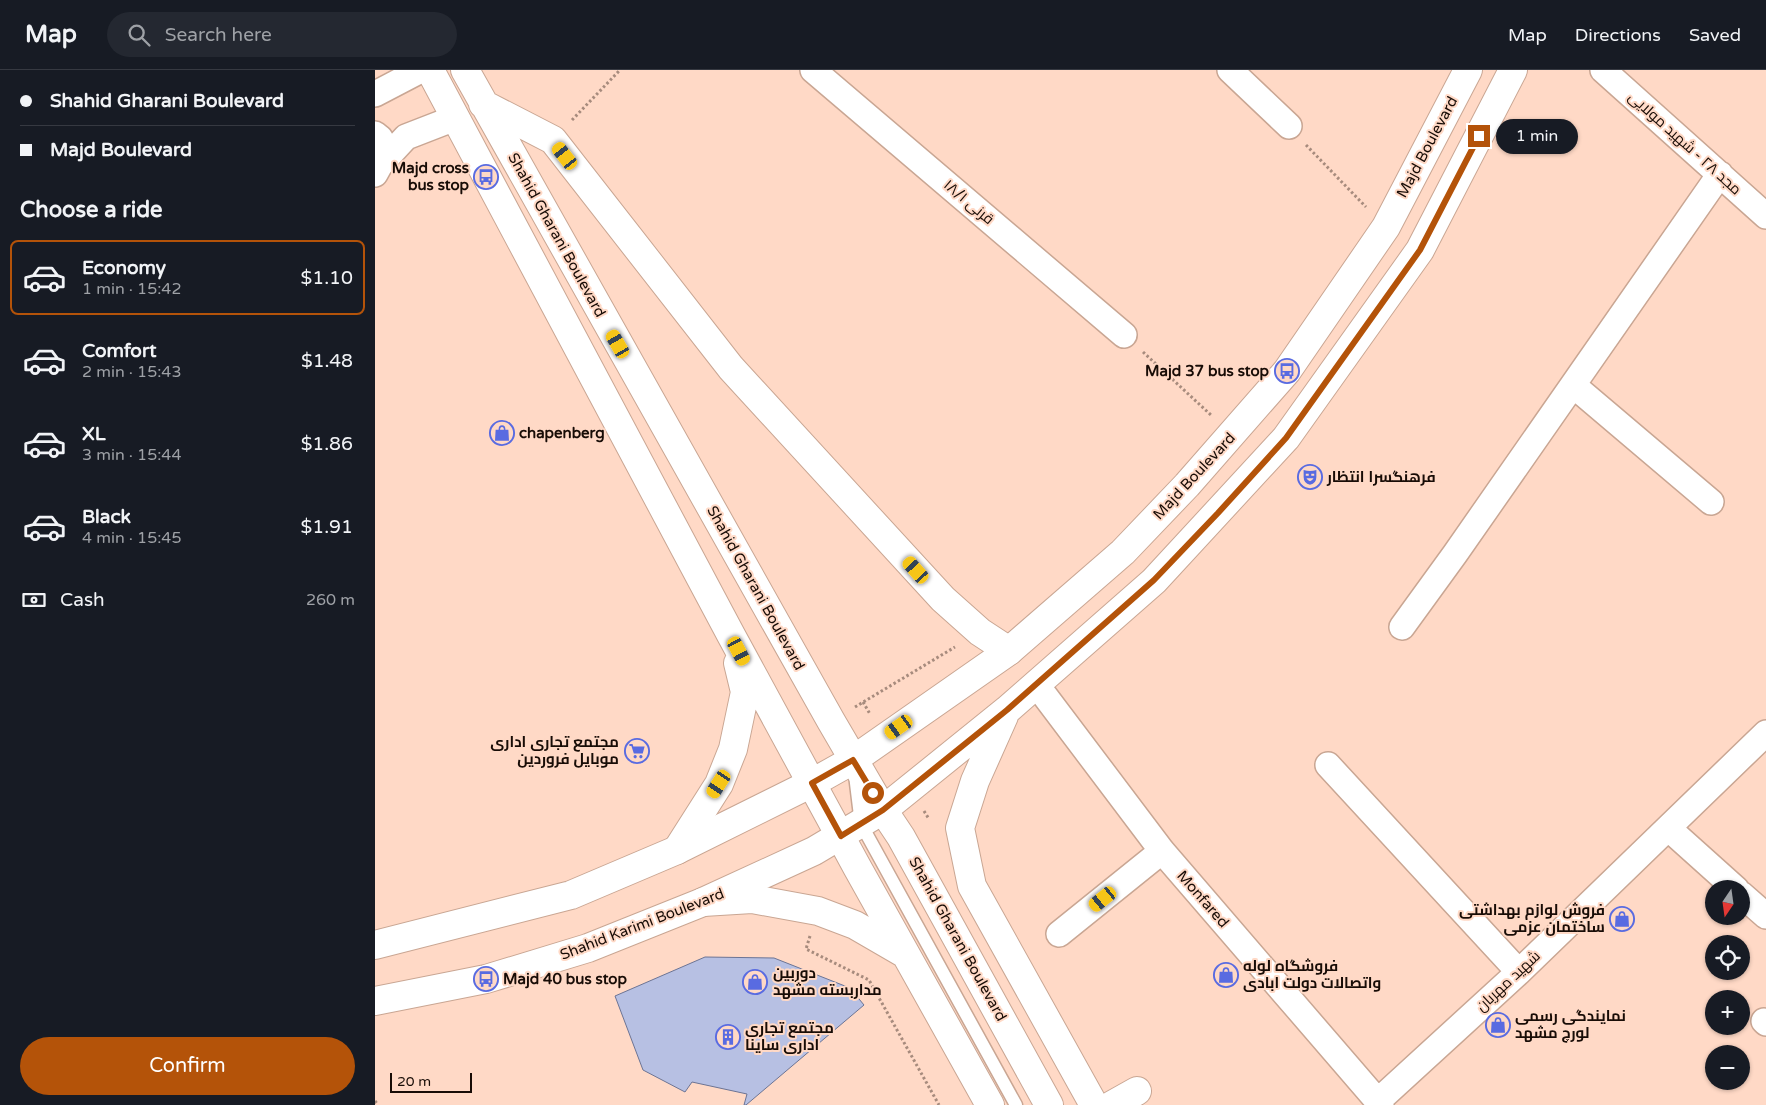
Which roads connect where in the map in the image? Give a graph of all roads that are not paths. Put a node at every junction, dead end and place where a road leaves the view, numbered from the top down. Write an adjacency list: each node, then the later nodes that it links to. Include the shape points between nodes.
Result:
1 (421, 70): 10 (street)
2 (430, 70): 13 (main road, Shahid Gharani Boulevard)
3 (465, 70): 12 (main road, Shahid Gharani Boulevard)
4 (813, 70): 19 (street, قرنی ۱۸/۱)
5 (1230, 70): 14 (street)
6 (1468, 70): 24 (main road, Majd Boulevard, via 1386,227 1287,371 1233,435 1123,552)
7 (1513, 70): 25 (main road, via 1420,250 1286,438 1154,580)
8 (1603, 70): 11 (street, مجد ۲۸ - شهید مولایی)
9 (1614, 70): 11 (street)
10 (375, 94)
11 (1631, 94): 17 (street, مجد ۲۸ - شهید مولایی)
12 (483, 104): 24 (main road, via 553,140 731,368 943,599 980,632); 28 (main road, Shahid Gharani Boulevard)
13 (455, 118): 16 (street, via 406,137); 23 (main road, Shahid Gharani Boulevard)
14 (1289, 126)
15 (375, 134): 16 (street, via 380,138)
16 (382, 164)
17 (1720, 174): 18 (street, مجد ۲۸ - شهید مولایی); 20 (street)
18 (1766, 216)
19 (1124, 335)
20 (1573, 385): 21 (street); 22 (street)
21 (1711, 502)
22 (1402, 627)
23 (731, 635): 30 (main road, Shahid Gharani Boulevard); 33 (main road, via 745,692 733,749 719,784)
24 (1009, 651): 28 (main road, Majd Boulevard)
25 (1036, 684): 26 (main road); 34 (street, Monfared)
26 (1007, 710): 31 (main road); 49 (main road, via 975,781 960,828 972,886)
27 (1766, 732): 32 (street, شهید مهربان)
28 (853, 760): 30 (main road, Majd Boulevard); 31 (main road, Shahid Gharani Boulevard)
29 (1328, 765): 42 (street)
30 (812, 783): 31 (main road, Shahid Gharani Boulevard); 33 (main road)
31 (861, 823): 36 (main road, Shahid Karimi Boulevard, via 814,852); 41 (main road, Shahid Gharani Boulevard); 47 (lane); 48 (main road, Shahid Gharani Boulevard, via 901,837)
32 (1668, 828): 35 (street); 42 (street, شهید مهربان)
33 (677, 850): 40 (main road, via 571,895)
34 (1162, 851): 39 (street); 45 (street, Monfared)
35 (1726, 880)
36 (703, 902): 41 (main road, via 752,899 818,912 855,925); 43 (main road, Shahid Karimi Boulevard, via 588,948 486,980)
37 (1750, 902): 38 (street)
38 (1766, 916)
39 (1059, 934)
40 (375, 945)
41 (905, 954): 46 (main road, Shahid Gharani Boulevard)
42 (1519, 972): 45 (street, شهید مهربان)
43 (375, 1001)
44 (1137, 1091): 50 (main road)
45 (1379, 1103)
46 (990, 1105)
47 (1016, 1105)
48 (1049, 1105)
49 (1094, 1105)
50 (1112, 1105)

